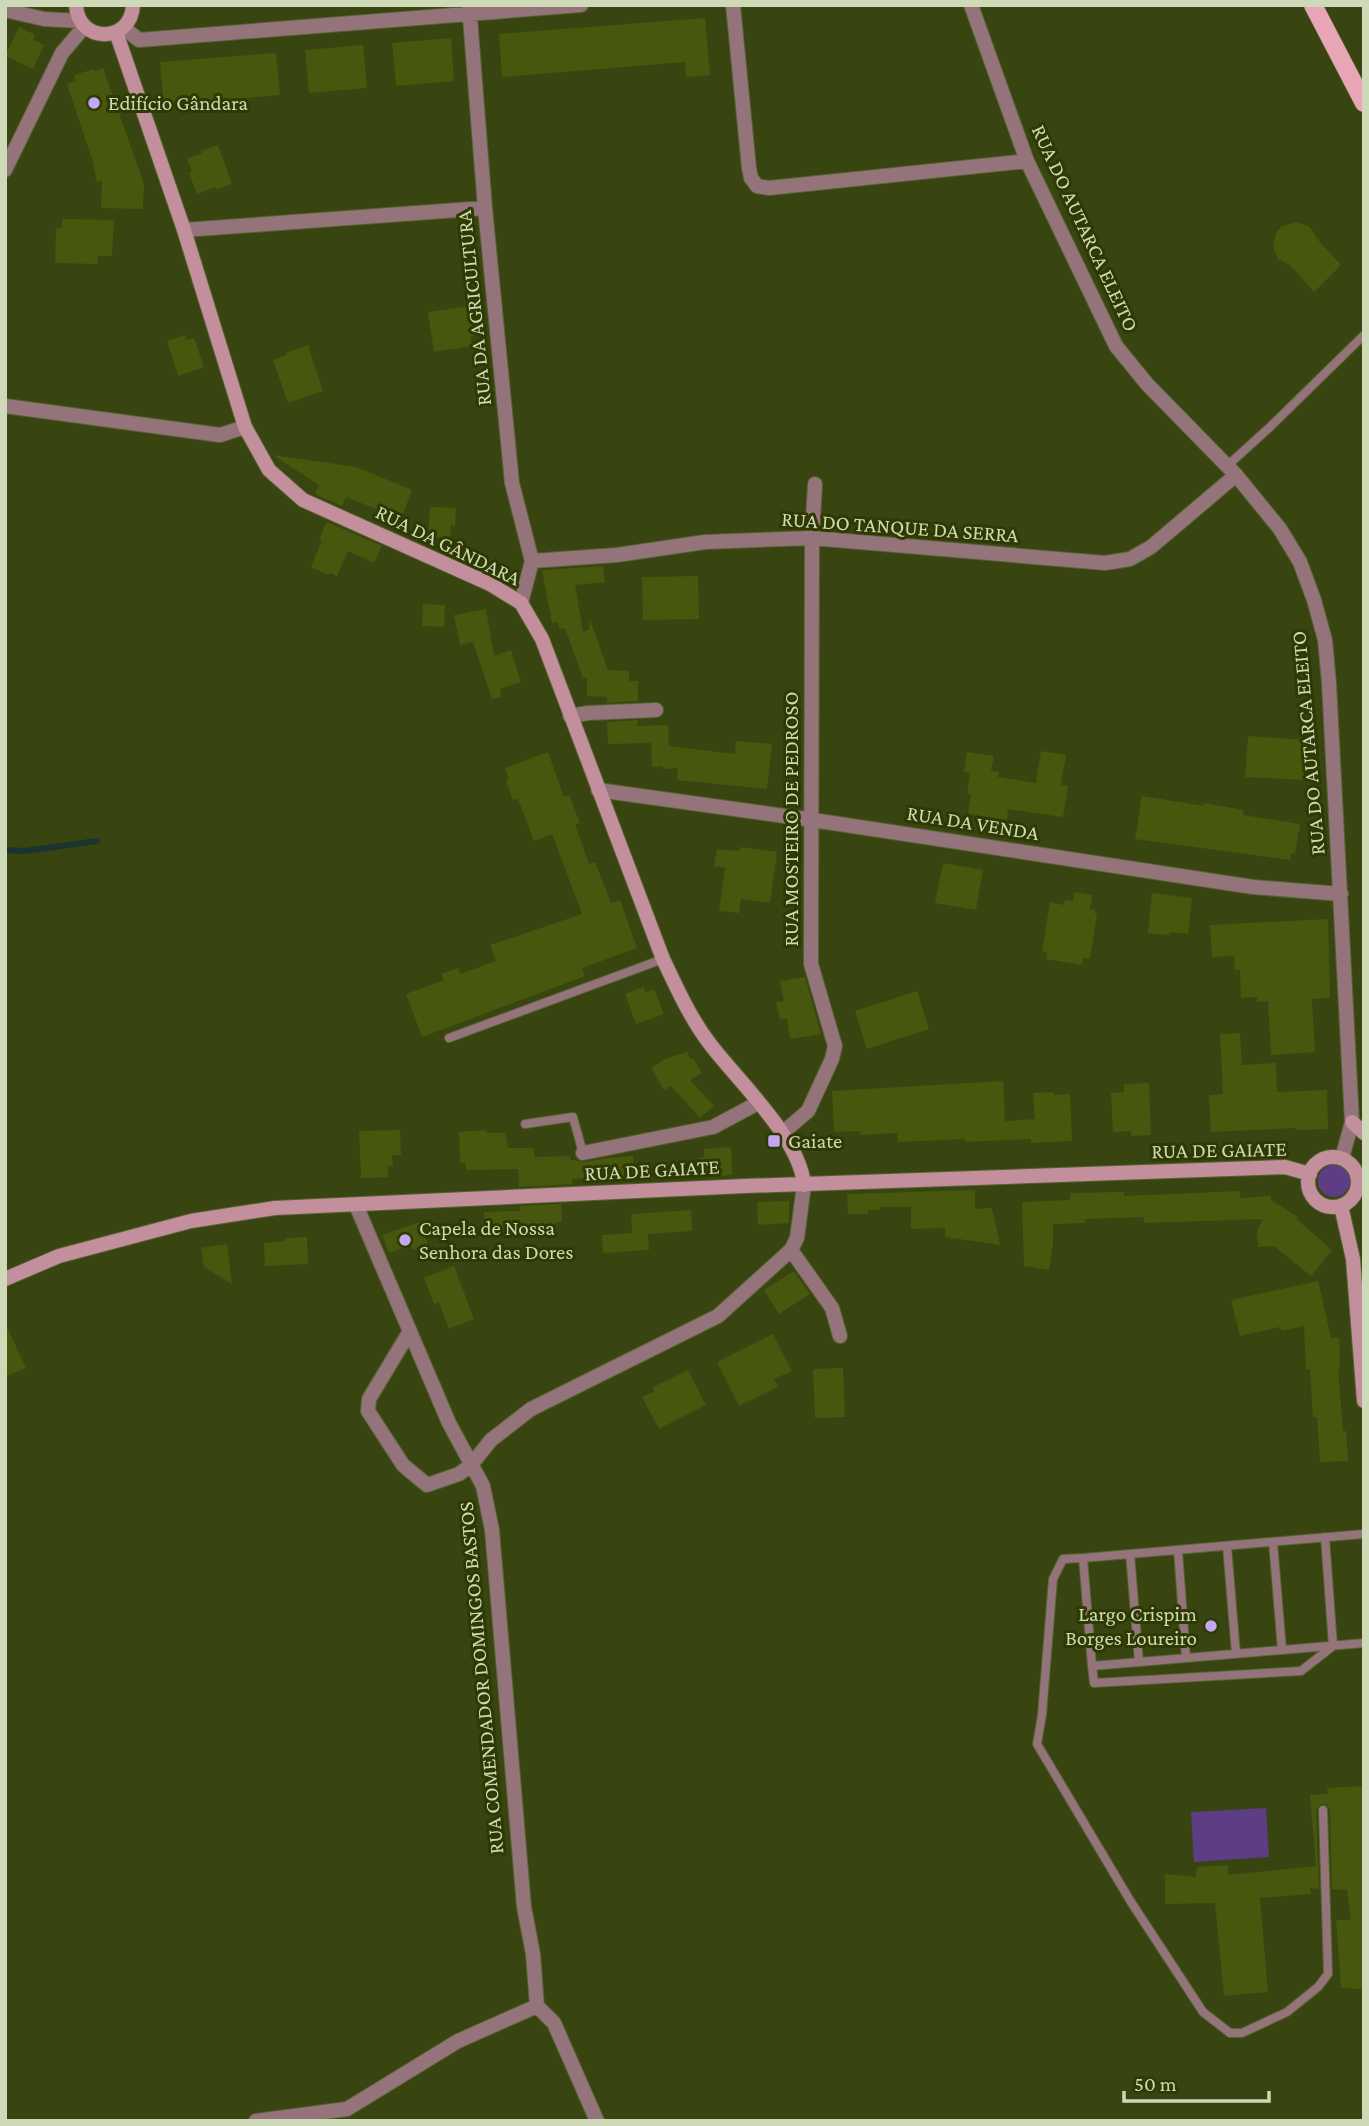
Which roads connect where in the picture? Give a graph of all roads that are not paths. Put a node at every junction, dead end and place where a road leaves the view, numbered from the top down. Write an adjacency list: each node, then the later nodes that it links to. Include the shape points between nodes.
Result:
1 (76, 5): 9 (main road)
2 (133, 5): 10 (main road, via 130,20)
3 (581, 5): 7 (street)
4 (733, 5): 12 (street, via 749,168 757,186)
5 (971, 5): 12 (street, RUA DO AUTARCA ELEITO)
6 (1313, 5): 11 (main road)
7 (469, 9): 10 (street, via 139,40); 14 (street, RUA DA AGRICULTURA)
8 (5, 10): 9 (street)
9 (82, 24): 10 (main road, via 99,34); 13 (street, via 62,53)
10 (120, 30): 15 (main road, RUA DA GÂNDARA)
11 (1364, 103)
12 (1027, 161): 19 (street, RUA DO AUTARCA ELEITO, via 1116,346)
13 (5, 170)
14 (485, 208): 15 (street); 22 (street, RUA DA AGRICULTURA, via 512,483)
15 (184, 230): 18 (main road, RUA DA GÂNDARA)
16 (1364, 335): 19 (lane)
17 (5, 406): 18 (street, via 220,435)
18 (246, 427): 23 (main road, RUA DA GÂNDARA, via 268,470 303,500 489,584)
19 (1231, 470): 21 (street, RUA DO TANQUE DA SERRA, via 1151,547 1118,562); 28 (street, RUA DO AUTARCA ELEITO, via 1280,529 1300,562 1325,640)
20 (815, 484): 21 (street, RUA MOSTEIRO DE PEDROSO)
21 (812, 538): 22 (street, RUA DO TANQUE DA SERRA, via 705,542); 27 (street, RUA MOSTEIRO DE PEDROSO)
22 (532, 561): 23 (street, RUA DA AGRICULTURA)
23 (521, 603): 25 (main road, RUA DA GÂNDARA, via 542,639)
24 (656, 710): 25 (street)
25 (570, 716): 26 (main road, RUA DA GÂNDARA)
26 (598, 790): 27 (street, RUA DA VENDA); 29 (main road, RUA DA GÂNDARA)
27 (813, 820): 28 (street, RUA DA VENDA, via 1254,887); 35 (street, RUA MOSTEIRO DE PEDROSO, via 811,964 835,1046 808,1111)
28 (1341, 894): 32 (street, RUA DO AUTARCA ELEITO)
29 (663, 959): 30 (lane); 31 (main road, RUA DA GÂNDARA, via 685,1006)
30 (449, 1038)
31 (758, 1103): 35 (main road, RUA DA GÂNDARA); 36 (street, via 713,1127)
32 (1352, 1122): 34 (main road); 37 (street, RUA DO AUTARCA ELEITO)
33 (525, 1124): 36 (lane, via 573,1117)
34 (1364, 1133)
35 (781, 1134): 40 (main road, RUA DA GÂNDARA, via 795,1154)
36 (583, 1153)
37 (1342, 1158): 38 (main road); 39 (main road, RUA DE GAIATE, via 1319,1161)
38 (1359, 1166): 42 (main road, via 1357,1190)
39 (1310, 1174): 40 (main road, RUA DE GAIATE, via 1285,1167); 42 (main road, RUA DE GAIATE, via 1309,1189 1318,1202)
40 (804, 1185): 41 (main road, RUA DE GAIATE); 43 (street, via 802,1214)
41 (356, 1205): 44 (main road, RUA DE GAIATE, via 275,1208 191,1221 59,1256); 45 (street, RUA COMENDADOR DOMINGOS BASTOS)
42 (1341, 1206): 47 (main road, via 1353,1259)
43 (791, 1250): 46 (street, via 832,1308); 48 (street, via 718,1316 531,1409 491,1440)
44 (5, 1279)
45 (410, 1331): 48 (street, RUA COMENDADOR DOMINGOS BASTOS); 48 (street, via 369,1399 368,1411 403,1465 426,1485)
46 (840, 1336)
47 (1364, 1401)
48 (471, 1465): 64 (street, RUA COMENDADOR DOMINGOS BASTOS, via 483,1486 492,1530 524,1907)
49 (1364, 1534): 50 (lane)
50 (1325, 1537): 51 (lane); 57 (lane)
51 (1273, 1542): 52 (lane); 58 (lane)
52 (1227, 1546): 53 (lane); 59 (lane)
53 (1178, 1550): 54 (lane); 60 (lane)
54 (1130, 1554): 55 (lane); 61 (lane)
55 (1083, 1558): 62 (lane); 63 (lane, via 1063,1559 1053,1579 1037,1744 1203,2012 1230,2033 1242,2033 1287,2012 1328,1974)
56 (1364, 1643): 57 (lane)
57 (1333, 1646): 58 (lane); 62 (lane, via 1301,1671 1094,1683)
58 (1282, 1650): 59 (lane)
59 (1236, 1654): 60 (lane)
60 (1186, 1658): 61 (lane)
61 (1139, 1662): 62 (lane)
62 (1092, 1666)
63 (1323, 1810)
64 (537, 2006): 65 (street, via 458,2041); 67 (street, via 554,2023)
65 (349, 2115): 66 (street)
66 (256, 2121)
67 (597, 2121)

